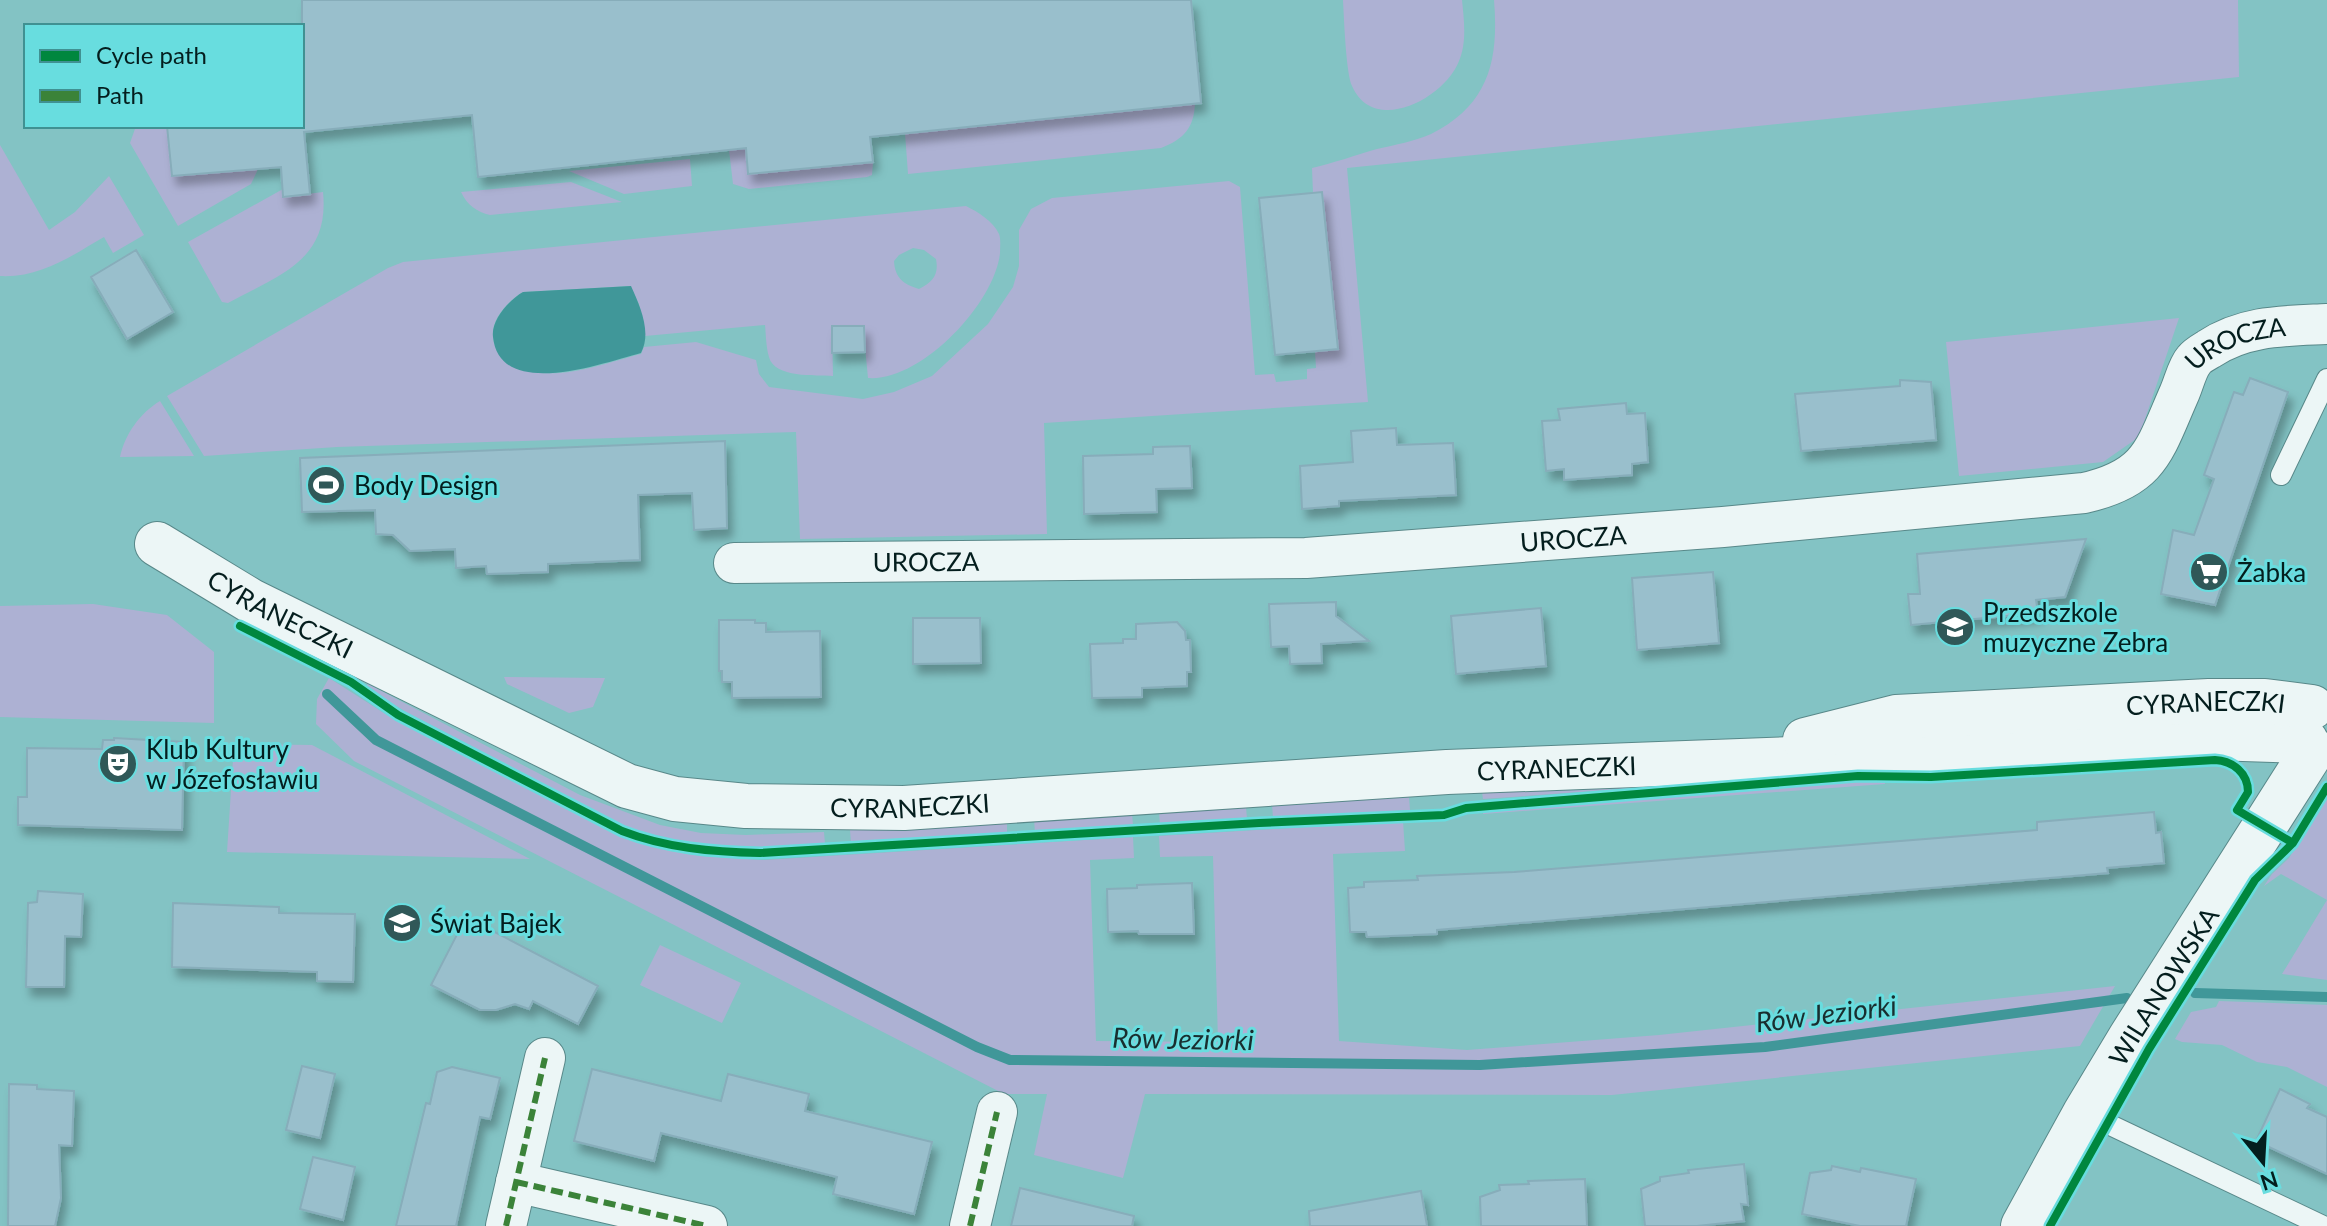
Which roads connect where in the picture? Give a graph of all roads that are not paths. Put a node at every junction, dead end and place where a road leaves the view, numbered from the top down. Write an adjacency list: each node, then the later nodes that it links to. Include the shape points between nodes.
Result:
1 (2327, 324): 5 (street, UROCZA, via 2244,331 2194,359 2150,458 2131,476 2084,493 1306,558)
2 (2327, 379): 3 (lane)
3 (2281, 475)
4 (157, 544): 6 (street, CYRANECZKI, via 251,601 403,676 627,786 675,799 746,806 904,808 1447,772 1722,761)
5 (734, 563)
6 (1991, 731): 7 (street, CYRANECZKI, via 2209,701 2265,701); 8 (street, CYRANECZKI)
7 (2317, 731): 8 (street, CYRANECZKI); 9 (street, WILANOWSKA)
8 (2236, 737): 9 (street, via 2271,760 2279,781)
9 (2279, 803): 12 (street, WILANOWSKA)
10 (545, 1058): 13 (street)
11 (997, 1112): 17 (street)
12 (2085, 1113): 18 (street, WILANOWSKA); 19 (lane)
13 (516, 1182): 14 (street); 15 (street)
14 (665, 1221): 16 (street)
15 (506, 1226)
16 (707, 1226)
17 (970, 1226)
18 (2023, 1226)
19 (2323, 1226)

